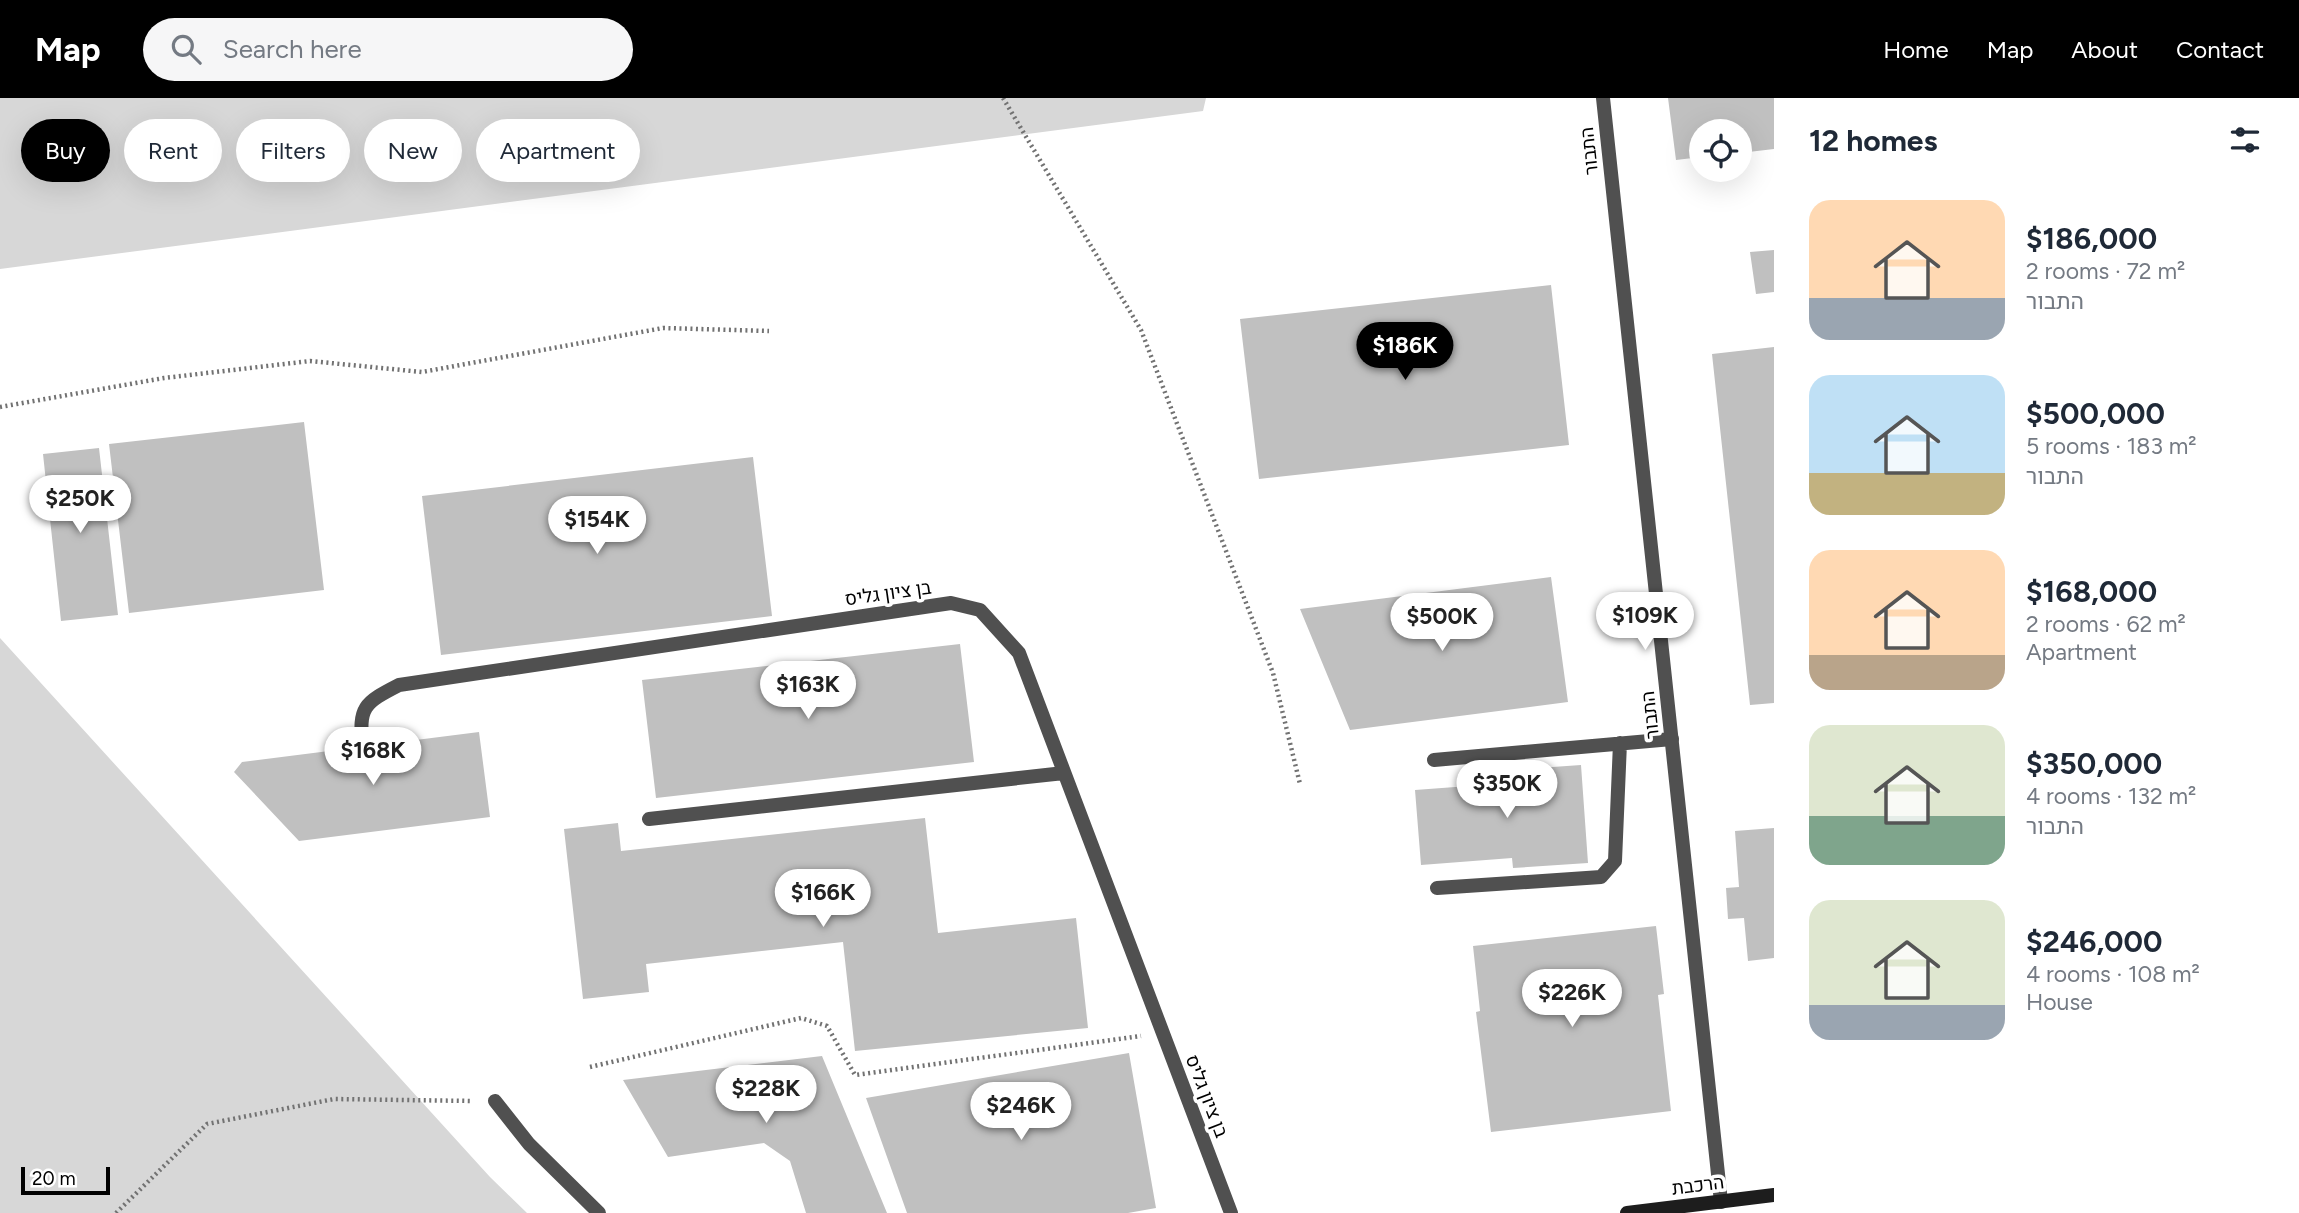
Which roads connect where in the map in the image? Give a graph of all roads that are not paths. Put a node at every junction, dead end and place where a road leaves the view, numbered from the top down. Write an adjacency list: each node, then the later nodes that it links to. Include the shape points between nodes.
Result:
1 (1603, 98): 2 (street, התבור)
2 (1672, 739): 3 (street); 11 (street, התבור)
3 (1620, 743): 5 (street); 8 (street, via 1615,861 1601,877)
4 (363, 747): 6 (street, בן ציון גליס, via 360,721 370,699 399,685 951,603 980,610 1019,653)
5 (1434, 760)
6 (1064, 773): 7 (street); 13 (street, בן ציון גליס)
7 (649, 819)
8 (1437, 888)
9 (495, 1101): 12 (street, via 529,1144)
10 (1774, 1195): 11 (street, הרכבת)
11 (1721, 1202): 14 (street, הרכבת)
12 (599, 1213)
13 (1231, 1213)
14 (1627, 1213)

